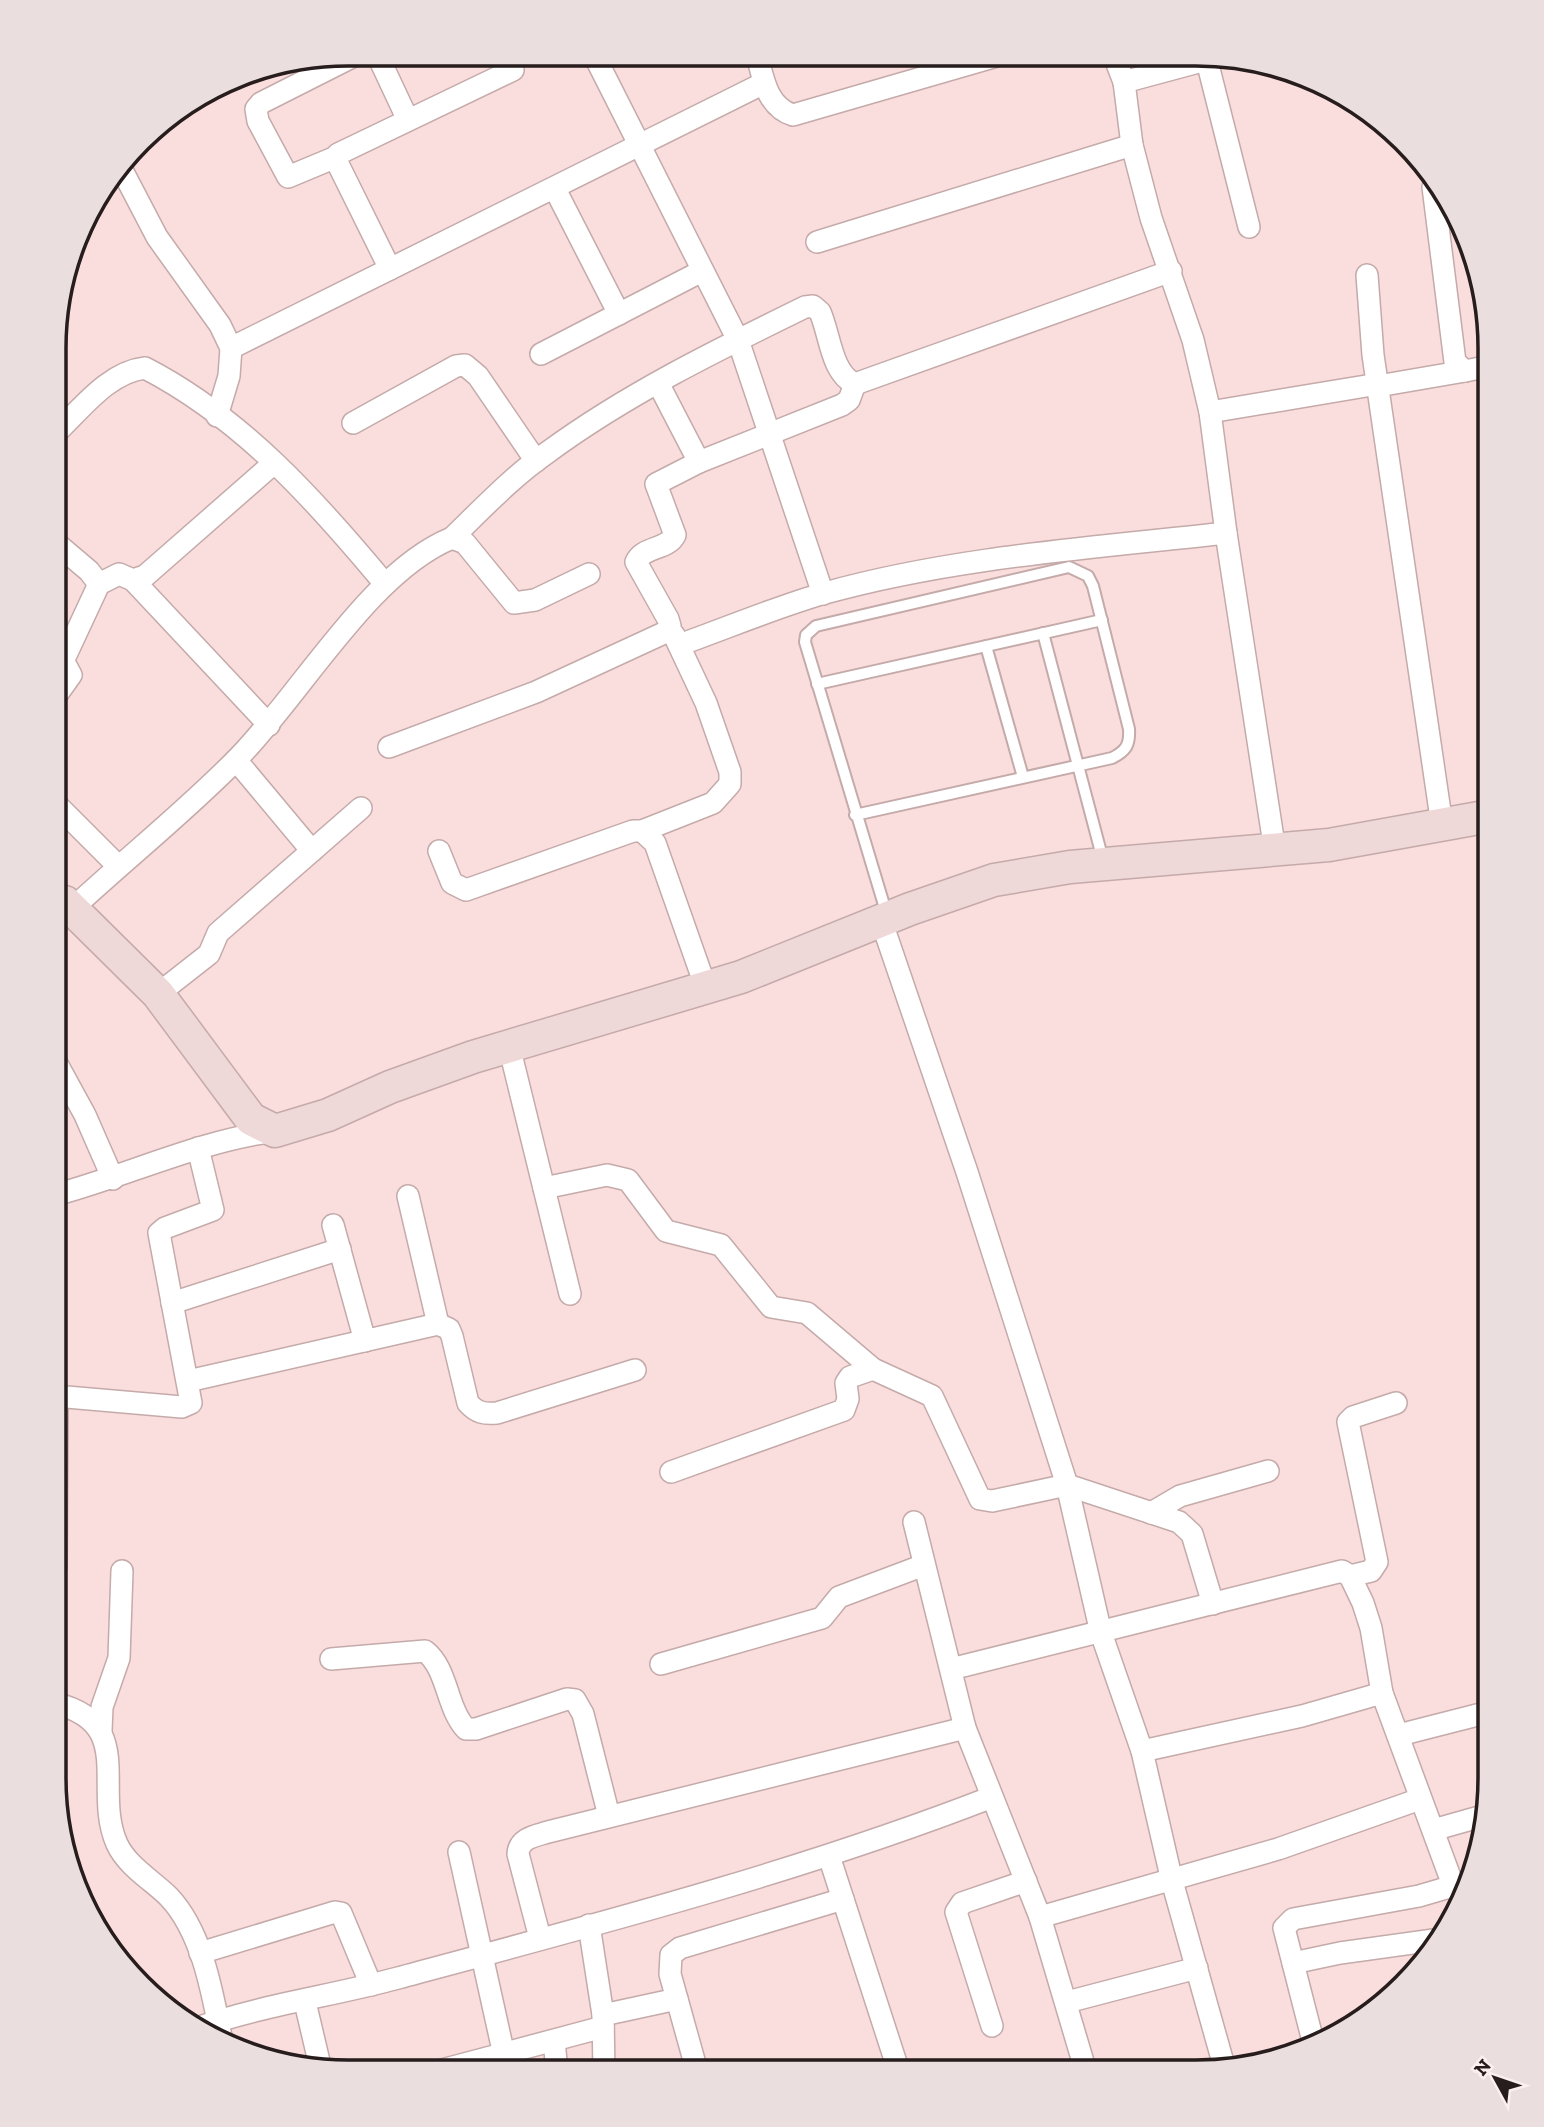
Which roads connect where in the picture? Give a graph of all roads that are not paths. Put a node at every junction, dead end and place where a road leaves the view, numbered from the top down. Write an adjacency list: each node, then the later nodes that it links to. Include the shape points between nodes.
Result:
1 (383, 66): 12 (street)
2 (599, 66): 13 (street)
3 (760, 66): 11 (street)
4 (933, 66): 11 (street, via 793,115 776,106)
5 (1118, 66): 10 (street)
6 (1181, 66): 10 (street)
7 (333, 67): 15 (street, via 256,109 288,177)
8 (1212, 67): 19 (street)
9 (513, 70): 12 (street)
10 (1124, 82): 14 (street)
11 (764, 83): 13 (street)
12 (407, 118): 15 (street)
13 (638, 145): 17 (street); 22 (street)
14 (1132, 145): 20 (street); 23 (street)
15 (336, 157): 21 (street)
16 (125, 176): 27 (street, via 157,237 220,325)
17 (555, 189): 21 (street); 25 (street)
18 (1435, 199): 30 (street, via 1455,362)
19 (1249, 227)
20 (817, 243)
21 (390, 269): 27 (street)
22 (702, 271): 25 (street); 26 (street)
23 (1171, 271): 32 (street); 34 (street, via 1194,340)
24 (1367, 275): 33 (street)
25 (619, 314): 28 (street)
26 (738, 340): 31 (street); 32 (street, via 813,306 824,321 839,370); 38 (street)
27 (231, 348): 35 (street, via 229,376)
28 (541, 354)
29 (1478, 368): 30 (street)
30 (1465, 371): 33 (street)
31 (658, 383): 39 (street); 40 (street)
32 (855, 384): 38 (street, via 842,405)
33 (1378, 385): 34 (street); 67 (street)
34 (1210, 412): 42 (street)
35 (217, 416): 37 (street, via 145,368 114,379); 41 (street)
36 (353, 423): 39 (street, via 465,365 478,376)
37 (66, 424)
38 (771, 432): 40 (street); 49 (street)
39 (536, 461): 43 (street)
40 (699, 462): 52 (street, via 656,484 675,535 636,562)
41 (274, 463): 46 (street, via 145,576); 47 (street, via 338,527)
42 (1226, 533): 49 (street, via 991,561 885,578); 71 (street)
43 (452, 538): 45 (street, via 470,548 514,603 535,600); 47 (street)
44 (66, 551): 48 (street)
45 (589, 574)
46 (133, 580): 48 (street, via 119,574); 58 (street)
47 (385, 583): 58 (street)
48 (99, 584): 54 (street)
49 (823, 594): 52 (street)
50 (1102, 620): 51 (lane); 57 (lane, via 1088,576 1078,569 1056,570 816,626 805,642); 61 (lane, via 1130,741 1124,752 1112,758)
51 (1043, 633): 53 (lane); 61 (lane)
52 (675, 636): 59 (street, via 659,637); 68 (street, via 706,703 730,784 713,803)
53 (986, 646): 57 (lane); 62 (lane)
54 (66, 655)
55 (66, 666): 56 (street, via 71,675)
56 (66, 682)
57 (817, 684): 65 (lane)
58 (269, 725): 60 (street)
59 (388, 747)
60 (236, 760): 69 (street); 73 (street)
61 (1080, 765): 62 (lane); 72 (lane)
62 (1023, 777): 65 (lane)
63 (361, 808): 69 (street)
64 (66, 814): 73 (street)
65 (855, 815): 76 (lane)
66 (1478, 818): 67 (street)
67 (1442, 825): 71 (street)
68 (642, 831): 70 (street, via 466,890 453,883); 77 (street, via 655,843)
69 (312, 851): 78 (street, via 218,933 209,954)
70 (439, 851)
71 (1275, 851): 72 (street)
72 (1104, 865): 76 (street, via 994,880)
73 (118, 866): 74 (street)
74 (66, 903)
75 (66, 906): 78 (street)
76 (885, 921): 77 (street); 100 (street)
77 (706, 988): 79 (street)
78 (158, 994): 81 (street, via 251,1119)
79 (509, 1046): 81 (street); 84 (street)
80 (66, 1081): 83 (street)
81 (275, 1131): 82 (street)
82 (198, 1148): 83 (street); 90 (street, via 214,1205 209,1213 159,1233)
83 (113, 1179): 85 (street)
84 (544, 1188): 89 (street); 93 (street, via 607,1175 628,1180 666,1231 721,1245 771,1307 807,1313)
85 (66, 1192)
86 (408, 1196): 91 (street)
87 (333, 1225): 88 (street)
88 (340, 1249): 90 (street); 92 (street)
89 (570, 1294)
90 (173, 1303): 95 (street)
91 (438, 1324): 92 (street); 94 (street, via 452,1336 468,1403 484,1414)
92 (365, 1341): 95 (street)
93 (873, 1369): 99 (street, via 850,1377 846,1382 848,1405 836,1414); 100 (street, via 932,1396 980,1499 992,1501)
94 (635, 1370)
95 (188, 1381): 96 (street, via 192,1398 187,1407)
96 (66, 1397)
97 (1396, 1403): 105 (street, via 1348,1422 1377,1562 1371,1571)
98 (1268, 1471): 101 (street, via 1180,1496)
99 (671, 1472)
100 (1067, 1485): 101 (street); 107 (street)
101 (1151, 1513): 106 (street, via 1179,1522 1192,1534)
102 (914, 1522): 103 (street)
103 (924, 1564): 109 (street, via 839,1597 822,1618); 110 (street)
104 (122, 1571): 115 (street, via 119,1658 102,1707)
105 (1350, 1576): 106 (street, via 1332,1572); 111 (street, via 1371,1628)
106 (1213, 1604): 107 (street)
107 (1101, 1633): 110 (street); 117 (street)
108 (331, 1659): 120 (street, via 425,1651 437,1666 466,1728 575,1700 583,1714)
109 (661, 1664)
110 (951, 1669): 114 (street)
111 (1382, 1693): 116 (street); 117 (street, via 1302,1716)
112 (66, 1707): 115 (street, via 86,1714)
113 (1478, 1715): 116 (street)
114 (965, 1728): 118 (street); 120 (street)
115 (101, 1731): 134 (street, via 108,1744 110,1821 118,1848 171,1899)
116 (1399, 1735): 119 (street)
117 (1142, 1751): 127 (street)
118 (992, 1797): 124 (street); 126 (street)
119 (1420, 1799): 122 (street); 127 (street)
120 (608, 1816): 132 (street, via 524,1840 519,1846)
121 (1474, 1818): 122 (street)
122 (1433, 1830): 125 (street)
123 (459, 1852): 135 (street)
124 (829, 1856): 129 (street); 131 (street)
125 (1459, 1878)
126 (1026, 1881): 130 (street); 145 (street, via 962,1903 956,1912)
127 (1172, 1881): 130 (street); 137 (street)
128 (1457, 1884): 136 (street, via 1293,1919 1284,1928)
129 (843, 1899): 139 (street, via 680,1948 669,1962); 156 (street)
130 (1040, 1917): 141 (street)
131 (589, 1925): 132 (street); 143 (street)
132 (540, 1938): 135 (street)
133 (1425, 1941): 136 (street)
134 (200, 1953): 138 (street, via 341,1913); 142 (street)
135 (481, 1955): 138 (street); 149 (street)
136 (1293, 1964): 147 (street)
137 (1197, 1968): 141 (street); 151 (street)
138 (371, 1985): 140 (street)
139 (677, 1999): 143 (street); 155 (street)
140 (305, 2002): 142 (street); 150 (street)
141 (1067, 2002): 157 (street)
142 (218, 2021): 144 (street); 146 (street)
143 (603, 2021): 148 (street); 154 (street)
144 (210, 2024)
145 (992, 2026)
146 (219, 2029)
147 (1311, 2035)
148 (554, 2041): 149 (street); 153 (street)
149 (504, 2054): 152 (street)
150 (318, 2059)
151 (1222, 2059)
152 (489, 2060)
153 (556, 2060)
154 (604, 2060)
155 (694, 2060)
156 (895, 2060)
157 (1083, 2060)

